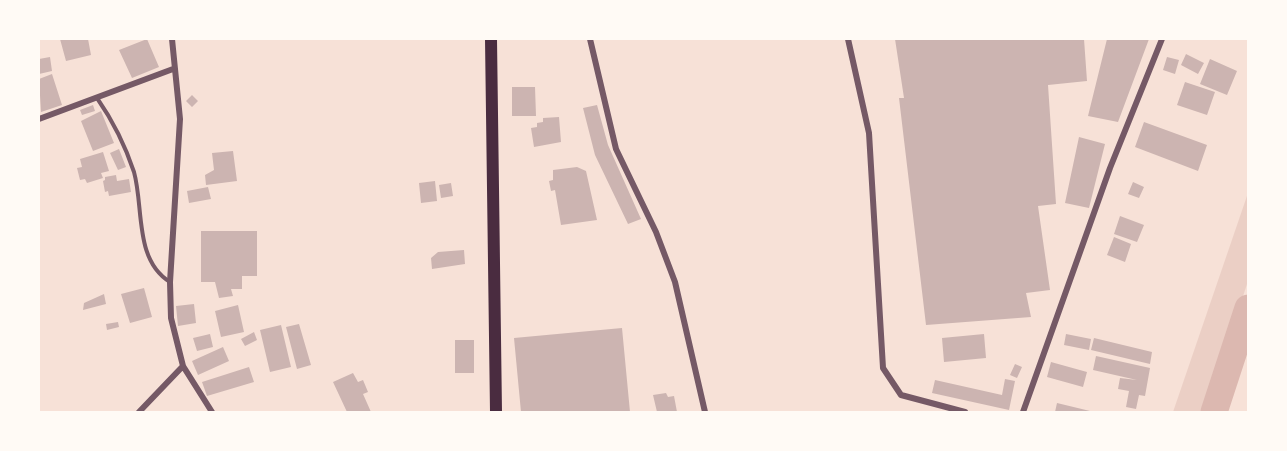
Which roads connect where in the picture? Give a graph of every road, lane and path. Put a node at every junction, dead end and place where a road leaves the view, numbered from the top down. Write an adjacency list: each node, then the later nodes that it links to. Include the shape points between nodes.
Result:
1 (172, 39): 6 (street)
2 (491, 39): 13 (main road)
3 (590, 39): 14 (street, via 616,149 675,282)
4 (848, 39): 15 (street, via 869,133 883,368 901,396)
5 (1162, 39): 16 (street, via 1110,168)
6 (173, 69): 7 (street); 9 (street, via 180,119)
7 (98, 98): 8 (street); 9 (lane, via 113,121 135,175 145,248 160,276)
8 (39, 119)
9 (170, 282): 10 (street, via 171,318)
10 (183, 366): 11 (street); 12 (street)
11 (140, 412)
12 (212, 412)
13 (496, 412)
14 (705, 412)
15 (965, 412)
16 (1023, 412)

